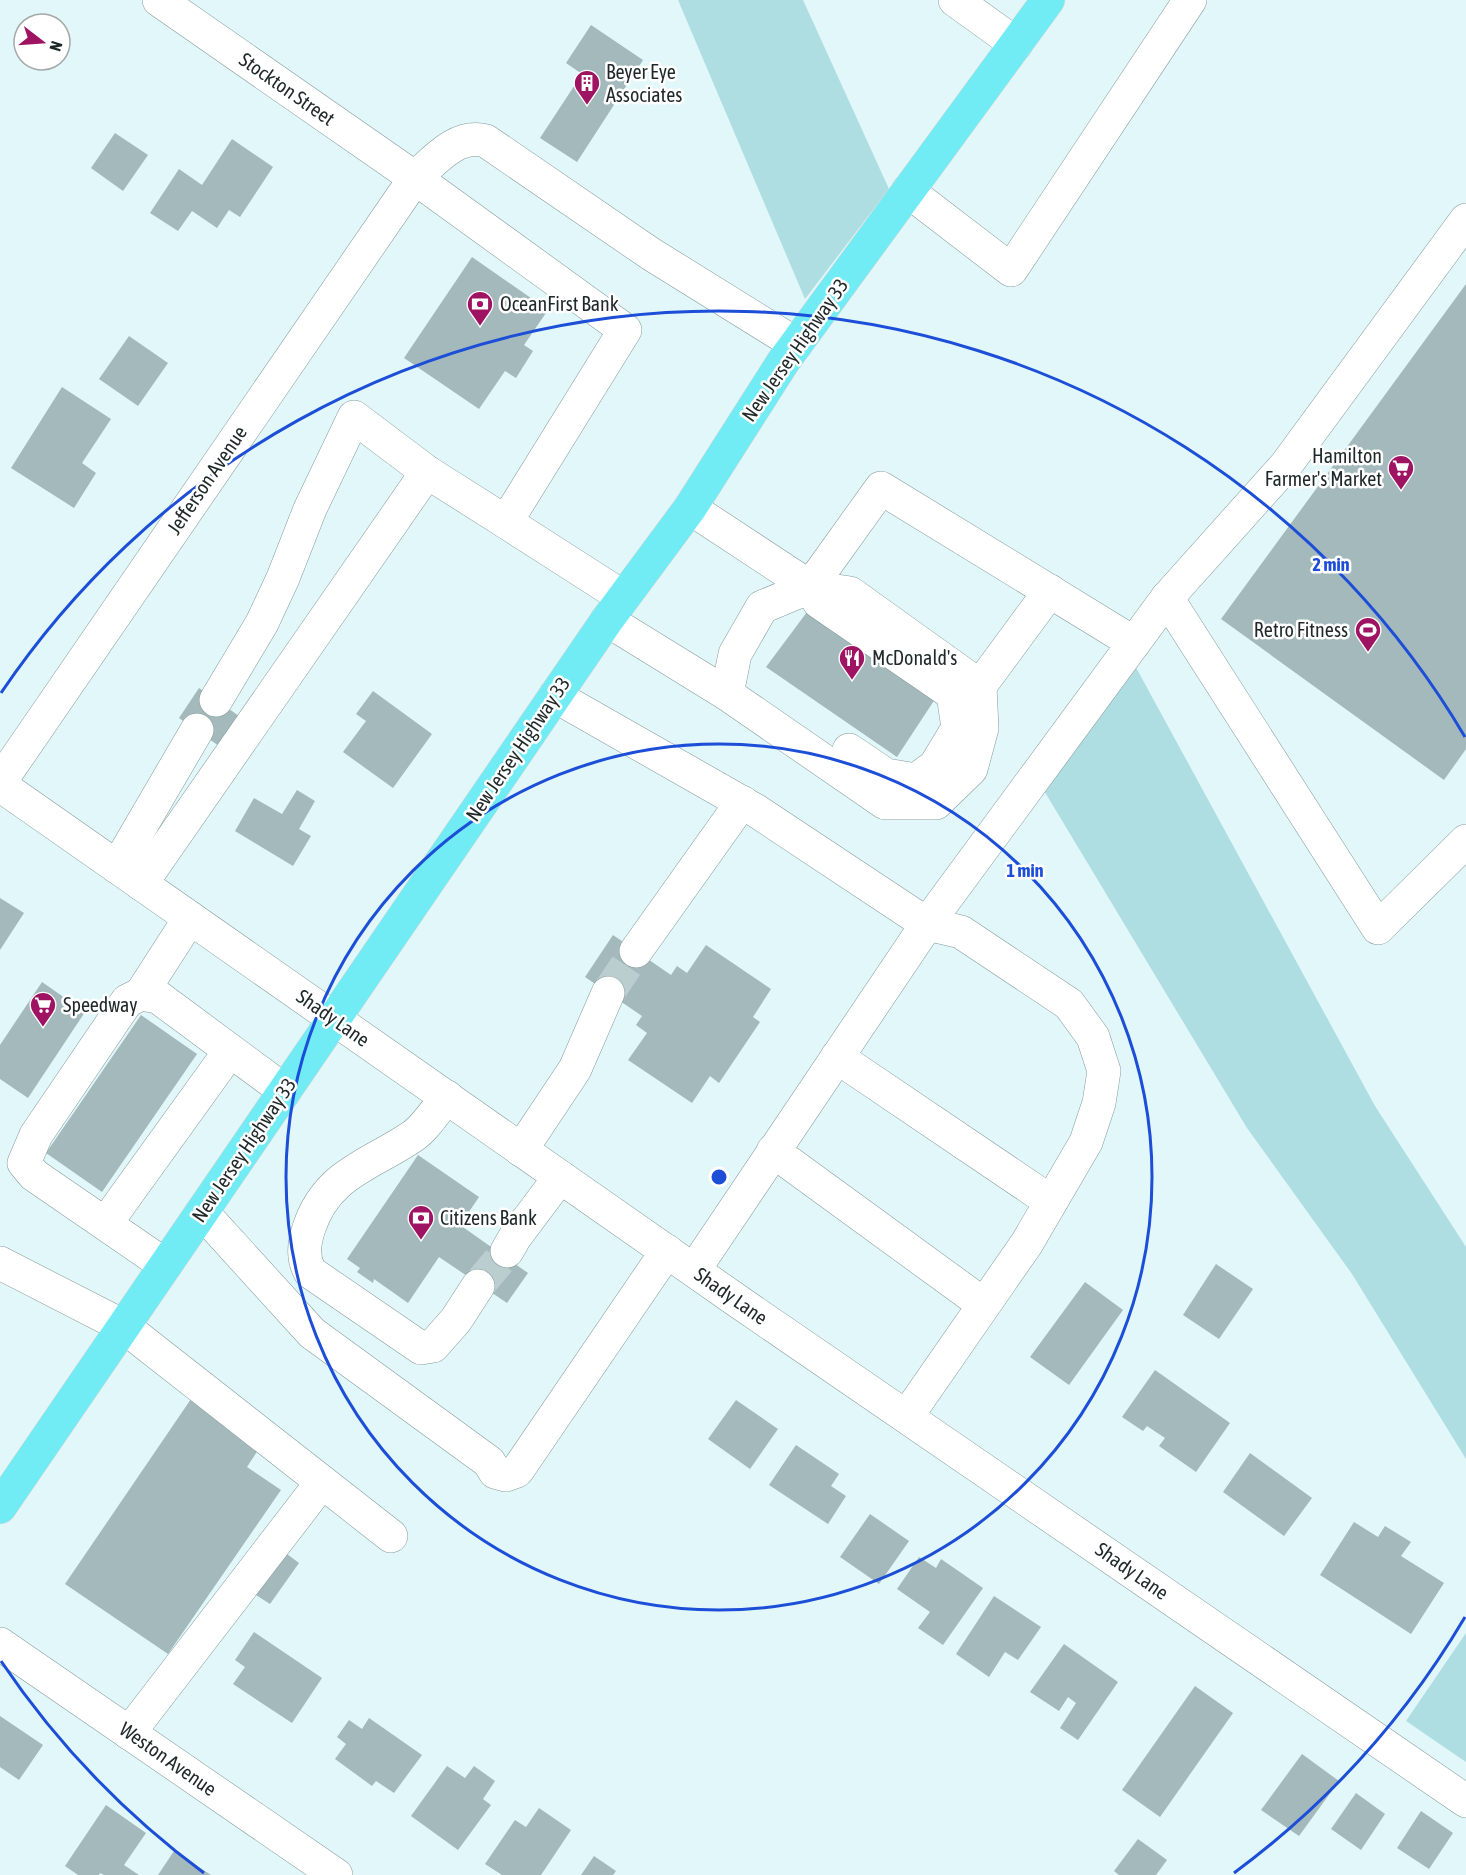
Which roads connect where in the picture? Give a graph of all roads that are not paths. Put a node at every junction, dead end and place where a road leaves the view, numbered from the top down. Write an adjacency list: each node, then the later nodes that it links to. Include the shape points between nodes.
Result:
1 (159, 0): 6 (street, Stockton Street)
2 (955, 0): 5 (street)
3 (1048, 0): 5 (main road, New Jersey Highway 33)
4 (1190, 0): 7 (street, via 1011,270)
5 (1016, 44): 7 (main road, New Jersey Highway 33)
6 (415, 178): 9 (street, Jefferson Avenue, via 463,141 486,141 680,273); 12 (street, Stockton Street, via 625,330); 24 (street, Jefferson Avenue)
7 (908, 191): 9 (main road, New Jersey Highway 33)
8 (1466, 220): 15 (street, via 1287,465)
9 (796, 344): 11 (main road, New Jersey Highway 33)
10 (427, 472): 12 (street); 21 (street, via 354,417 310,509 284,578); 27 (street)
11 (690, 507): 13 (street); 16 (main road, New Jersey Highway 33)
12 (506, 522): 16 (street)
13 (810, 587): 14 (street, via 880,488); 18 (street, via 849,593); 19 (street, via 762,607 735,654); 22 (street, via 819,602 953,694 958,728 935,766 916,780 886,776 809,722)
14 (1050, 591): 17 (street); 18 (street)
15 (1167, 597): 17 (street); 26 (street, via 1378,928)
16 (615, 608): 19 (street); 20 (main road, New Jersey Highway 33)
17 (1134, 643): 29 (street)
18 (980, 686): 22 (street, via 982,728 971,769 936,803 885,803)
19 (727, 694): 22 (street)
20 (555, 696): 25 (street); 33 (main road, New Jersey Highway 33)
21 (216, 700)
22 (759, 716)
23 (197, 730): 27 (street)
24 (0, 784): 27 (street, Shady Lane)
25 (742, 802): 29 (street); 30 (street)
26 (1466, 841)
27 (129, 875): 28 (street, Shady Lane)
28 (190, 918): 32 (street); 33 (street, Shady Lane)
29 (927, 924): 35 (street); 41 (street, via 961,932 1069,1004 1093,1037 1104,1071 1099,1103 1086,1142)
30 (636, 951)
31 (608, 993): 38 (street, via 575,1069)
32 (141, 994): 34 (street, via 159,997); 43 (street, via 127,1001 36,1135 24,1163 34,1175)
33 (334, 1019): 36 (main road, New Jersey Highway 33); 37 (street, Shady Lane)
34 (230, 1051): 36 (street); 43 (street)
35 (837, 1057): 39 (street); 41 (street)
36 (285, 1091): 42 (main road, New Jersey Highway 33)
37 (447, 1097): 38 (street, Shady Lane); 46 (street, via 416,1134 349,1172 326,1194 311,1221)
38 (521, 1150): 40 (street, Shady Lane)
39 (773, 1151): 48 (street); 51 (street)
40 (560, 1177): 44 (street); 45 (street, Shady Lane)
41 (1050, 1201): 51 (street, via 1027,1243)
42 (202, 1212): 47 (main road, New Jersey Highway 33); 52 (street)
43 (106, 1223): 47 (street)
44 (507, 1251)
45 (667, 1251): 48 (street, Shady Lane); 52 (street, via 517,1470 506,1475 495,1472 489,1462 312,1333)
46 (304, 1260): 50 (street, via 310,1272 422,1348 433,1346); 52 (street)
47 (165, 1265): 53 (main road, New Jersey Highway 33)
48 (693, 1270): 54 (street, Shady Lane)
49 (4, 1275): 53 (street)
50 (478, 1286)
51 (983, 1304): 54 (street)
52 (288, 1307)
53 (123, 1326): 55 (street); 56 (main road, New Jersey Highway 33)
54 (907, 1416): 60 (street, Shady Lane)
55 (322, 1482): 57 (street); 59 (street)
56 (0, 1507)
57 (391, 1536)
58 (0, 1644): 59 (street, Weston Avenue)
59 (129, 1733): 61 (street, Weston Avenue)
60 (1466, 1801)
61 (336, 1875)

